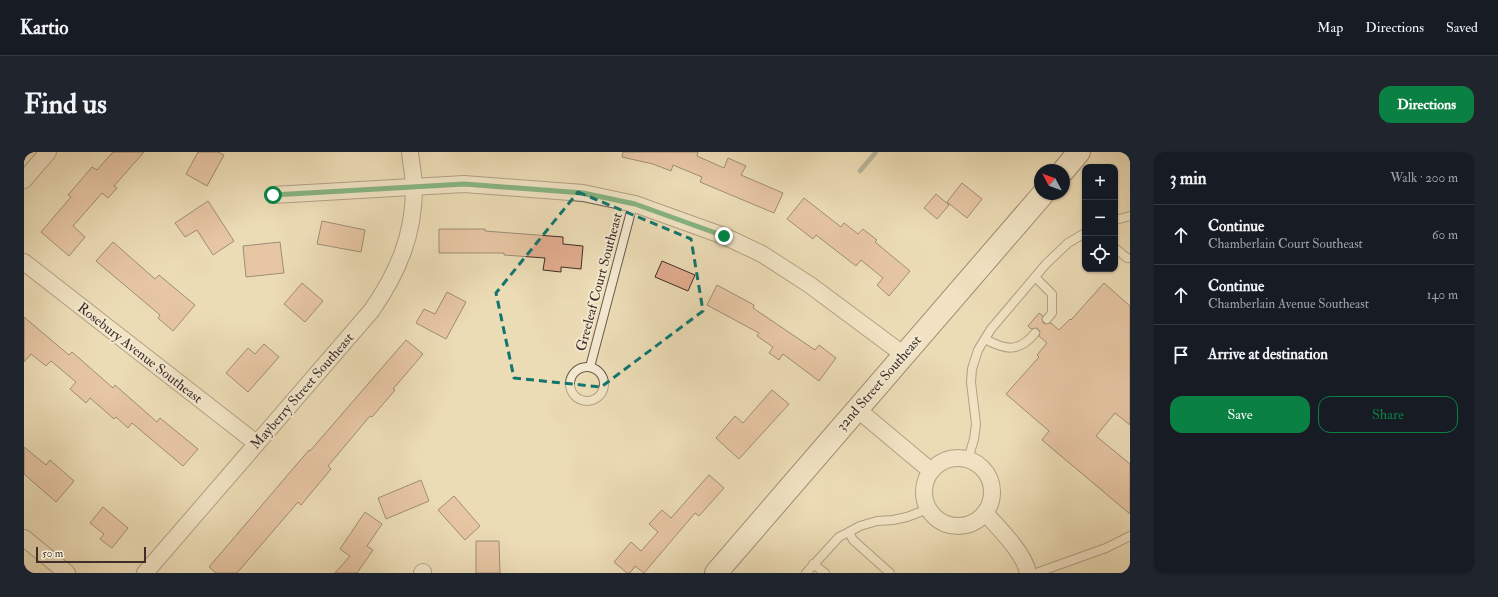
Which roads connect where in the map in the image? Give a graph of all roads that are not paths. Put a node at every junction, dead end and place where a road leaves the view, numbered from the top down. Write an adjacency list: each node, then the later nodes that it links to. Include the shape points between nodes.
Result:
1 (48, 152): 5 (street)
2 (410, 152): 6 (street, Mayberry Street Southeast)
3 (1077, 153): 4 (street)
4 (1069, 164)
5 (24, 180)
6 (414, 187): 7 (street); 9 (street, via 464,184 583,193); 23 (street, Mayberry Street Southeast, via 411,227 404,252 388,286 372,310)
7 (273, 195)
8 (1038, 200): 20 (street, 32nd Street Southeast)
9 (633, 204): 20 (street, via 688,222 762,254 810,285); 21 (lane, Greeleaf Court Southeast)
10 (1130, 216): 11 (lane)
11 (1118, 219)
12 (1082, 234): 16 (lane, via 1068,243)
13 (1118, 250): 14 (lane)
14 (1130, 258)
15 (24, 262): 23 (street, Rosebury Avenue Southeast)
16 (1035, 276): 17 (lane, via 1052,294 1052,313); 19 (lane)
17 (1047, 319)
18 (1035, 333): 19 (lane, via 1016,348 996,346)
19 (984, 339): 24 (lane, via 972,368 976,424)
20 (904, 355): 22 (street, 32nd Street Southeast)
21 (590, 367): 21 (lane, Greeleaf Court Southeast, via 579,368 571,377 573,394 582,400 593,400 604,388 600,372)
22 (857, 409): 25 (street); 34 (street, 32nd Street Southeast)
23 (256, 443): 33 (street, Mayberry Street Southeast)
24 (968, 459): 25 (street, via 945,460); 27 (street, via 978,464 991,481 990,503)
25 (931, 472): 26 (street, via 924,486 924,498)
26 (928, 509): 27 (street, via 935,518 945,524 956,526 967,525); 28 (lane, via 907,517 877,521)
27 (985, 513): 38 (street, via 1016,548)
28 (849, 532): 31 (lane, via 839,537); 37 (lane, via 853,540)
29 (1130, 536): 39 (lane, via 1106,548)
30 (24, 538): 32 (street)
31 (813, 564): 35 (lane); 36 (lane)
32 (68, 573)
33 (145, 573)
34 (716, 573)
35 (806, 573)
36 (825, 573)
37 (890, 573)
38 (1028, 573)
39 (1036, 573)

